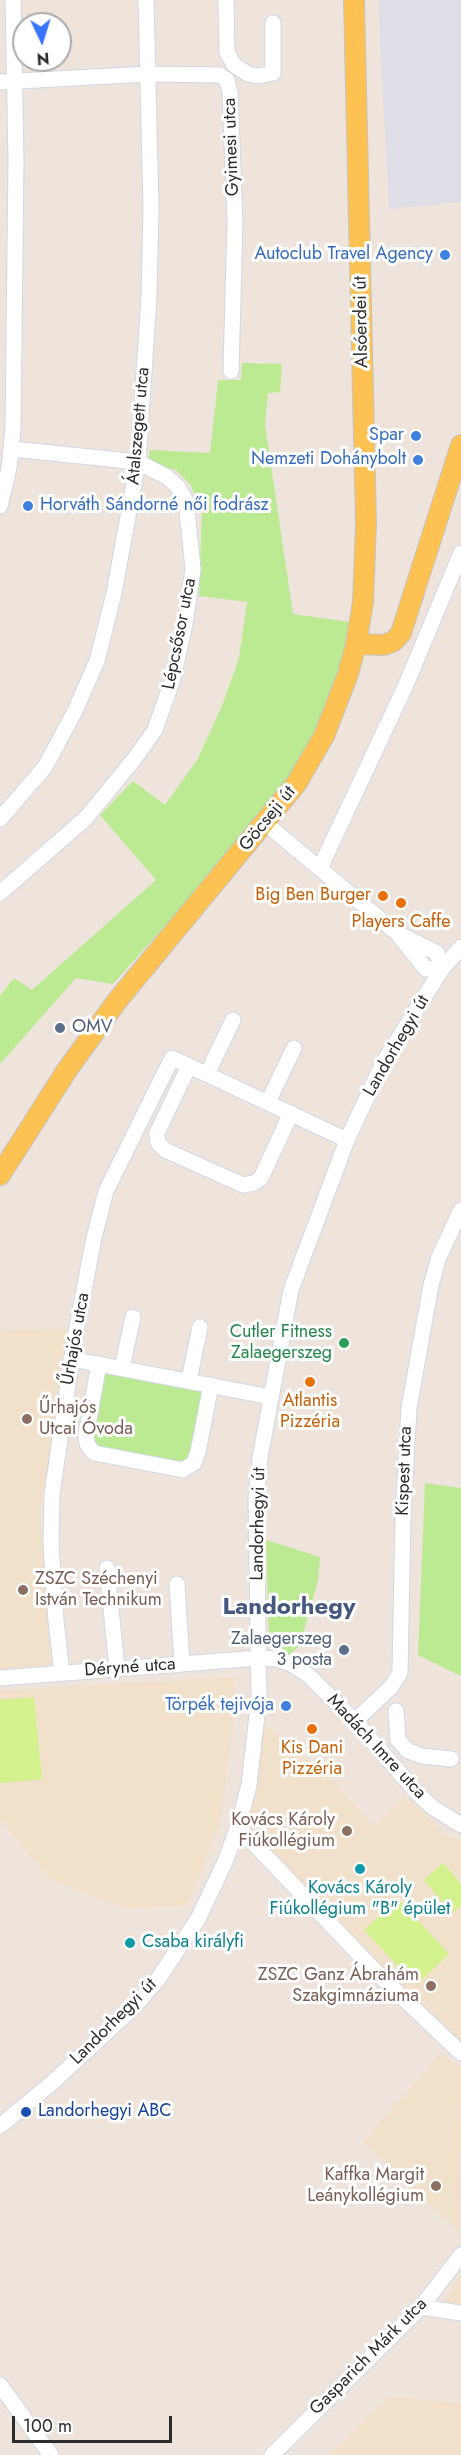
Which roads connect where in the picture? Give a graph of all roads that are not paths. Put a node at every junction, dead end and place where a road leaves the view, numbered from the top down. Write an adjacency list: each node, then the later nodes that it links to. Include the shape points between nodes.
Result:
1 (13, 0): 7 (street)
2 (146, 0): 6 (street, Átalszegett utca)
3 (226, 0): 5 (street, via 227,52 234,65 248,74 273,74)
4 (354, 0): 14 (main road, Alsóerdei út, via 366,524 363,602)
5 (273, 23)
6 (148, 74): 7 (street, Gyimesi utca); 8 (street, Gyimesi utca, via 220,75 229,84 235,223); 11 (street, Átalszegett utca, via 150,258)
7 (7, 81): 10 (street)
8 (231, 371)
9 (461, 445): 14 (main road, via 401,633 384,645)
10 (13, 449): 11 (street, Lépcsősor utca); 12 (street)
11 (138, 462): 15 (street, Átalszegett utca, via 114,593 97,660 45,766); 18 (street, Lépcsősor utca, via 173,481 188,508 192,569 185,624 168,697 146,744 102,800 67,836)
12 (0, 506)
13 (461, 553): 17 (street, via 405,687)
14 (356, 644): 16 (main road, Göcseji út, via 324,736 301,777)
15 (0, 819)
16 (265, 823): 17 (street); 28 (main road, Göcseji út, via 117,1001)
17 (320, 868): 20 (street, via 397,933 426,969)
18 (0, 892)
19 (461, 947): 20 (street, Landorhegyi út)
20 (442, 969): 27 (street, Landorhegyi út, via 383,1063)
21 (233, 1020): 24 (street)
22 (294, 1048): 25 (street)
23 (189, 1066): 24 (street); 26 (street, via 157,1133 158,1143 165,1150 243,1185 254,1183 261,1178); 32 (street, Űrhajós utca, via 172,1058 106,1191)
24 (207, 1074): 25 (street)
25 (268, 1102): 26 (street)
26 (291, 1113): 27 (street)
27 (347, 1140): 37 (street, Landorhegyi út, via 291,1290)
28 (0, 1175)
29 (461, 1210): 48 (street, Kispest utca, via 431,1285 408,1408 400,1673 391,1687)
30 (133, 1317): 34 (street)
31 (200, 1327): 35 (street)
32 (71, 1359): 33 (street); 38 (street, Űrhajós utca)
33 (99, 1364): 34 (street); 39 (street)
34 (122, 1368): 35 (street)
35 (189, 1380): 36 (street)
36 (211, 1385): 37 (street); 39 (street, via 198,1452 194,1463 183,1470 94,1453 87,1444)
37 (271, 1397): 42 (street, Landorhegyi út, via 256,1499)
38 (62, 1416): 39 (street); 45 (street, Űrhajós utca, via 51,1545)
39 (89, 1418)
40 (108, 1568): 44 (street)
41 (177, 1584): 43 (street)
42 (259, 1658): 43 (street, Déryné utca); 48 (street, Madách Imre utca, via 277,1659 308,1675); 51 (street, Landorhegyi út, via 260,1697 249,1785)
43 (182, 1664): 44 (street, Déryné utca)
44 (117, 1669): 45 (street, Déryné utca)
45 (62, 1673): 46 (street, Déryné utca)
46 (0, 1678)
47 (396, 1711): 49 (street, via 398,1740 408,1751)
48 (355, 1721): 50 (street, Madách Imre utca, via 418,1794)
49 (451, 1759)
50 (461, 1825)
51 (238, 1827): 52 (street, via 377,1973); 53 (street, Landorhegyi út, via 198,1919 158,1979 112,2029)
52 (461, 2053)
53 (0, 2126)
54 (461, 2254): 55 (street, Gasparich Márk utca)
55 (421, 2307): 56 (street); 59 (street, Gasparich Márk utca)
56 (461, 2313)
57 (0, 2385): 58 (street)
58 (51, 2455)
59 (272, 2455)

